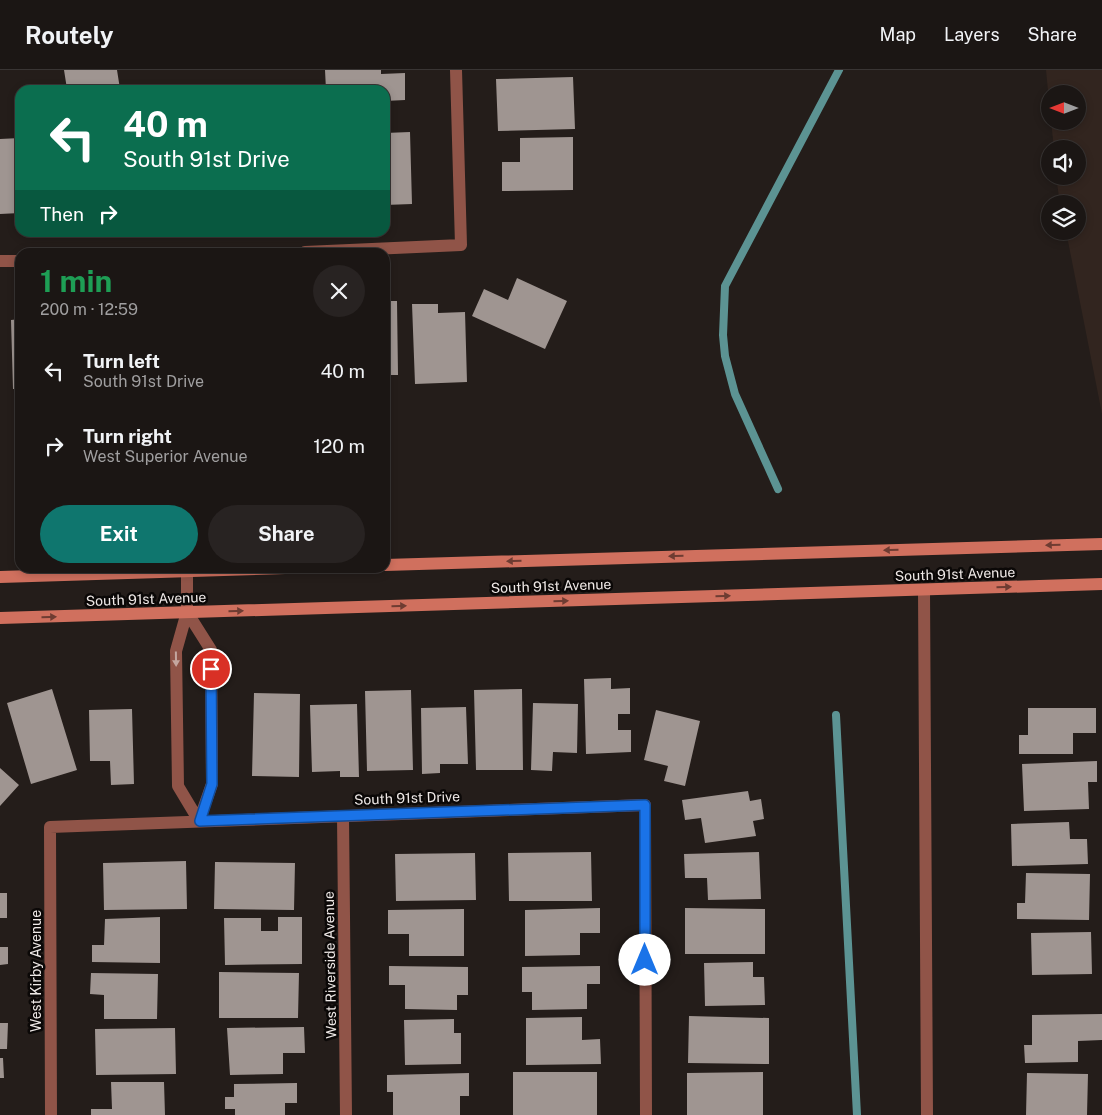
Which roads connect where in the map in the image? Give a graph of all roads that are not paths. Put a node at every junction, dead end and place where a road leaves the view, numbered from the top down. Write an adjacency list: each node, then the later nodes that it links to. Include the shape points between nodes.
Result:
1 (456, 70): 2 (street, via 461,245)
2 (390, 248)
3 (0, 261): 4 (street)
4 (15, 261)
5 (1102, 544): 6 (main road, South 91st Avenue, one-way to 6)
6 (390, 565)
7 (94, 573): 9 (main road, South 91st Avenue)
8 (187, 573): 12 (street)
9 (0, 577)
10 (1102, 584): 11 (main road, South 91st Avenue, one-way to 10)
11 (924, 590): 12 (main road, South 91st Avenue, one-way to 11); 20 (street)
12 (188, 612): 13 (main road, South 91st Avenue, one-way to 12); 15 (street, one-way to 15, via 176,651 178,786); 15 (street, via 211,650 212,784)
13 (0, 618)
14 (343, 816): 15 (street, South 91st Drive); 18 (street, West Riverside Avenue); 19 (street, South 91st Drive, via 645,805)
15 (200, 821): 16 (street, South 91st Drive)
16 (50, 827): 17 (street, West Kirby Avenue)
17 (52, 1115)
18 (346, 1115)
19 (646, 1115)
20 (927, 1115)

